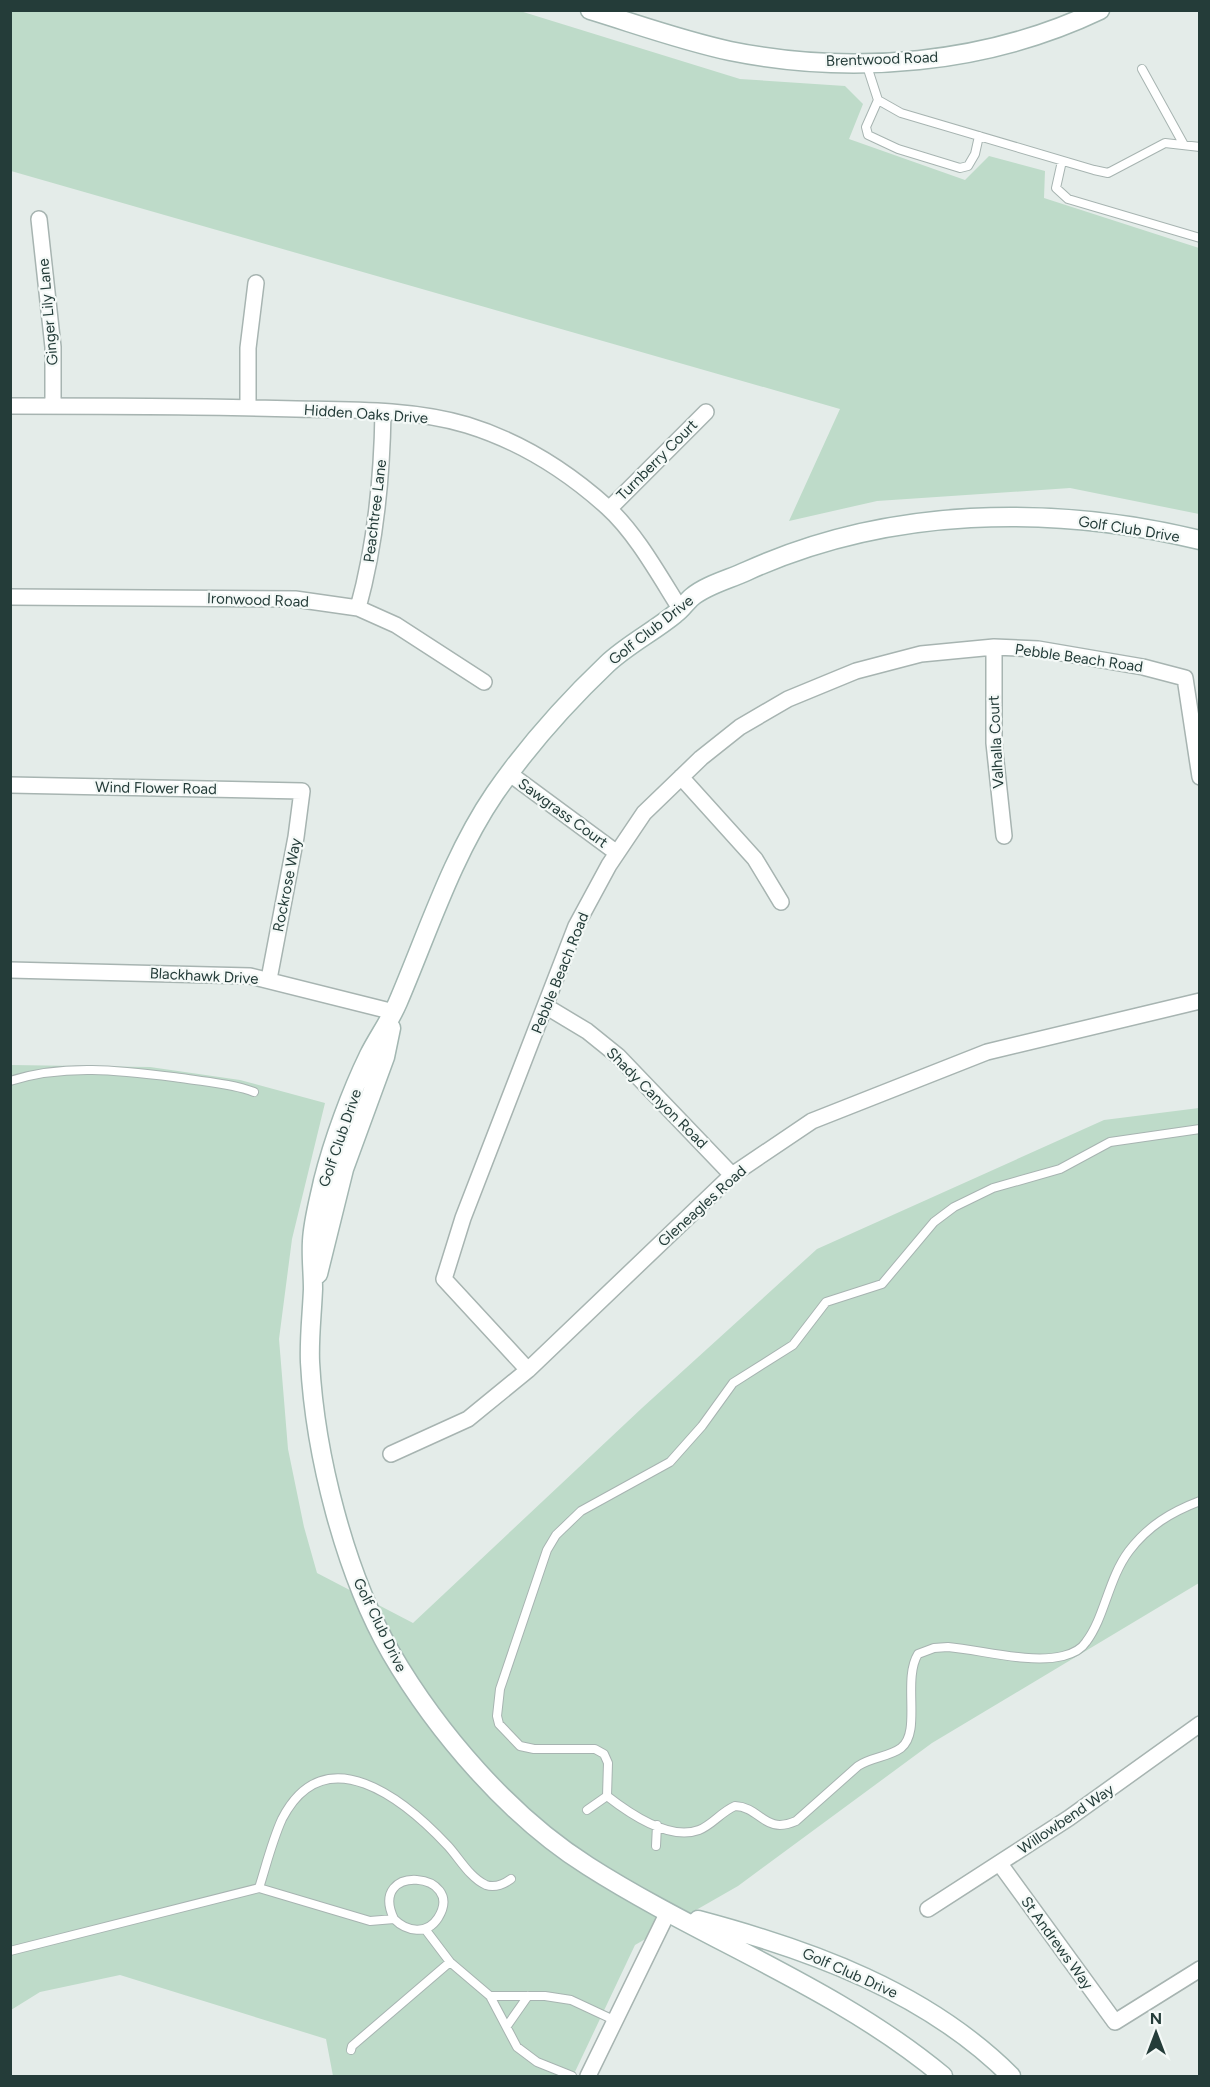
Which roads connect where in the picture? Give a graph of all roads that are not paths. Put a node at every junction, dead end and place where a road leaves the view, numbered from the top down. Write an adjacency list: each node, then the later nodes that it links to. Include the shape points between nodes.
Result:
1 (590, 10): 3 (street, Brentwood Road, via 730,51)
2 (1100, 10): 3 (street, Brentwood Road, via 1016,43 960,56)
3 (866, 63): 5 (lane)
4 (1142, 69): 7 (lane)
5 (878, 100): 6 (lane, via 901,113); 6 (lane, via 866,127 868,135 898,149 960,168 968,166)
6 (979, 136): 9 (lane)
7 (1184, 145): 8 (lane); 9 (lane, via 1165,143 1108,173)
8 (1200, 147)
9 (1062, 161): 11 (lane, via 1056,188 1068,199)
10 (39, 219): 14 (street, Ginger Lily Lane, via 53,346)
11 (1200, 238)
12 (256, 283): 15 (street, via 248,348)
13 (10, 405): 14 (street, Hidden Oaks Drive)
14 (53, 406): 15 (street, Hidden Oaks Drive)
15 (248, 407): 16 (street, Hidden Oaks Drive)
16 (383, 412): 18 (street, Hidden Oaks Drive, via 466,425 500,437 541,458); 21 (street, Peachtree Lane, via 375,542)
17 (706, 412): 18 (street, Turnberry Court)
18 (609, 509): 22 (street, Hidden Oaks Drive, via 645,554)
19 (1200, 540): 22 (street, Golf Club Drive, via 1155,529 1087,521 1010,517 931,521 861,532 779,556 694,595)
20 (10, 597): 21 (street, Ironwood Road, via 296,599)
21 (358, 608): 24 (street, Ironwood Road, via 396,625)
22 (681, 610): 25 (street, Golf Club Drive, via 610,660)
23 (994, 647): 26 (street, Pebble Beach Road, via 921,654 819,684 765,710); 27 (street, Pebble Beach Road, via 1143,667 1185,678); 30 (street, Valhalla Court, via 994,743)
24 (484, 682)
25 (510, 774): 31 (street, Sawgrass Court); 37 (street, Golf Club Drive, via 492,798 452,872)
26 (681, 777): 31 (street, Pebble Beach Road, via 644,813); 32 (street, via 755,859)
27 (1200, 777)
28 (10, 785): 29 (street, Wind Flower Road)
29 (302, 791): 34 (street, Rockrose Way)
30 (1004, 836)
31 (617, 853): 36 (street, Pebble Beach Road, via 576,926)
32 (781, 902)
33 (10, 970): 34 (street, Blackhawk Drive, via 250,976)
34 (269, 980): 37 (street, Blackhawk Drive)
35 (1200, 1001): 41 (street, Gleneagles Road, via 987,1052 828,1114)
36 (547, 1007): 41 (street, Shady Canyon Road, via 618,1056); 42 (street, Pebble Beach Road, via 463,1218 444,1279)
37 (394, 1012): 54 (street, Golf Club Drive, via 368,1056 324,1177 312,1240 316,1273 310,1362 324,1460 345,1545 363,1597 389,1650 428,1709 492,1784 524,1817 586,1865)
38 (10, 1081): 39 (lane, via 61,1071 125,1070 229,1084)
39 (254, 1092)
40 (1200, 1129): 46 (lane, via 1110,1142 1060,1169 993,1188 954,1207 934,1222 882,1284 826,1302 793,1345 733,1383 670,1462 596,1500 556,1535 547,1550 500,1689 496,1716 503,1731 520,1746 594,1749 604,1754 608,1763)
41 (732, 1175): 42 (street, Gleneagles Road)
42 (528, 1370): 43 (street, Gleneagles Road, via 468,1419)
43 (391, 1454)
44 (1200, 1501): 48 (lane, via 1161,1520 1137,1541 1113,1579 1089,1638 1073,1652 1060,1657 1038,1657 948,1647 918,1654 912,1672 911,1729 906,1743 858,1766 796,1821 770,1824 748,1809 735,1806 698,1830 676,1831)
45 (1200, 1724): 50 (street, Willowbend Way)
46 (607, 1796): 47 (lane); 48 (lane)
47 (587, 1810)
48 (657, 1825): 49 (lane)
49 (656, 1846)
50 (1000, 1864): 53 (street, Willowbend Way); 59 (street, St Andrews Way, via 1115,2022)
51 (511, 1879): 52 (lane, via 499,1886 487,1885 475,1878 428,1825 396,1799 358,1782 330,1777 304,1790 283,1818)
52 (259, 1888): 55 (lane, via 369,1921); 57 (lane)
53 (928, 1909)
54 (668, 1912): 62 (street); 67 (street, Golf Club Drive, via 819,1990); 68 (street, Golf Club Drive, via 772,1940 880,1985 946,2021)
55 (394, 1919): 56 (lane, via 408,1929); 56 (lane, via 390,1903 396,1887 420,1878 435,1886 442,1901 438,1918)
56 (425, 1929): 58 (lane)
57 (10, 1951)
58 (450, 1962): 60 (lane); 64 (lane)
59 (1200, 1969)
60 (490, 1996): 61 (lane); 63 (lane)
61 (528, 1996): 62 (lane, via 570,2000); 63 (lane)
62 (616, 2021): 66 (street)
63 (507, 2026): 65 (lane, via 517,2047 537,2062)
64 (351, 2050)
65 (572, 2076)
66 (588, 2076)
67 (943, 2076)
68 (1011, 2076)

